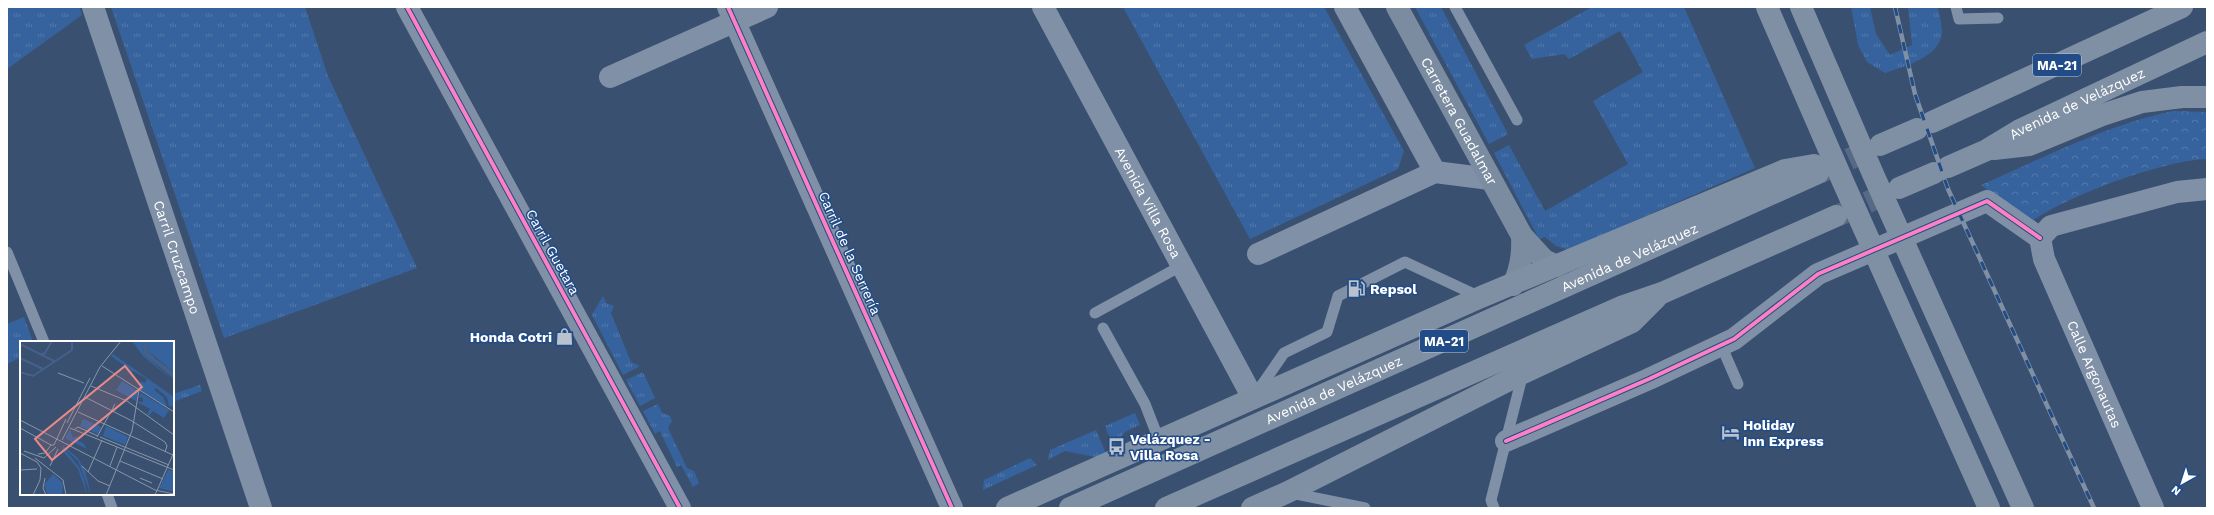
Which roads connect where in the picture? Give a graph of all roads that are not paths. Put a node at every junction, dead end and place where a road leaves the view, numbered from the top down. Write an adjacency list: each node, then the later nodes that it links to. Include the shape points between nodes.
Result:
1 (93, 7): 46 (street, Carril Cruzcampo)
2 (407, 7): 47 (street, Carril Guetara)
3 (767, 7): 12 (street)
4 (1043, 7): 29 (street, Avenida Villa Rosa)
5 (1345, 7): 20 (street)
6 (1397, 7): 21 (street, Carretera Guadalmar)
7 (1455, 7): 17 (lane)
8 (1767, 7): 55 (highway, bridge)
9 (1801, 7): 56 (highway, bridge)
10 (1956, 7): 13 (lane, via 1959,19)
11 (2182, 7): 18 (highway, MA-21)
12 (731, 15): 15 (street); 48 (street, Carril de la Serrería)
13 (1998, 18)
14 (2207, 42): 19 (highway, Avenida de Velázquez, via 2020,130)
15 (610, 77)
16 (2207, 97): 19 (highway, via 2142,102 2102,114 2029,145)
17 (1517, 120)
18 (1880, 145)
19 (1986, 150): 22 (highway, Avenida de Velázquez)
20 (1435, 172): 21 (street); 28 (street)
21 (1490, 179): 25 (street, Carretera Guadalmar)
22 (1899, 188)
23 (2207, 189): 26 (street, via 2177,192 2052,226)
24 (1836, 216): 32 (highway, MA-21)
25 (1522, 236): 30 (street, Carretera Guadalmar, via 1544,260); 31 (street, Carretera Guadalmar, via 1523,254 1519,274)
26 (2040, 238): 37 (street, via 1987,201 1818,274 1734,340); 57 (street, Calle Argonautas, via 2044,258)
27 (7, 252): 36 (lane)
28 (1258, 254)
29 (1181, 266): 34 (lane); 40 (street, Avenida Villa Rosa)
30 (1557, 266): 31 (highway); 50 (highway, Avenida de Velázquez / MA-21, via 1785,170 1816,169)
31 (1513, 285): 33 (highway)
32 (1662, 293): 38 (highway, via 1632,322); 51 (highway, MA-21, via 1621,307)
33 (1481, 297): 40 (highway); 40 (lane, via 1405,262 1338,296 1327,332 1284,353)
34 (1094, 313)
35 (1103, 328): 41 (lane, via 1145,404)
36 (44, 341)
37 (1721, 345): 39 (lane); 42 (street, via 1650,379)
38 (1523, 373): 42 (lane); 43 (highway)
39 (1738, 384)
40 (1253, 398): 41 (highway)
41 (1159, 440): 49 (highway)
42 (1506, 441): 54 (lane, via 1491,500)
43 (1288, 492): 52 (highway); 53 (lane)
44 (107, 495): 45 (lane)
45 (112, 508)
46 (261, 508)
47 (680, 508)
48 (952, 508)
49 (1007, 508)
50 (1070, 508)
51 (1166, 508)
52 (1252, 508)
53 (1365, 508)
54 (1494, 508)
55 (1989, 508)
56 (2023, 508)
57 (2153, 508)

